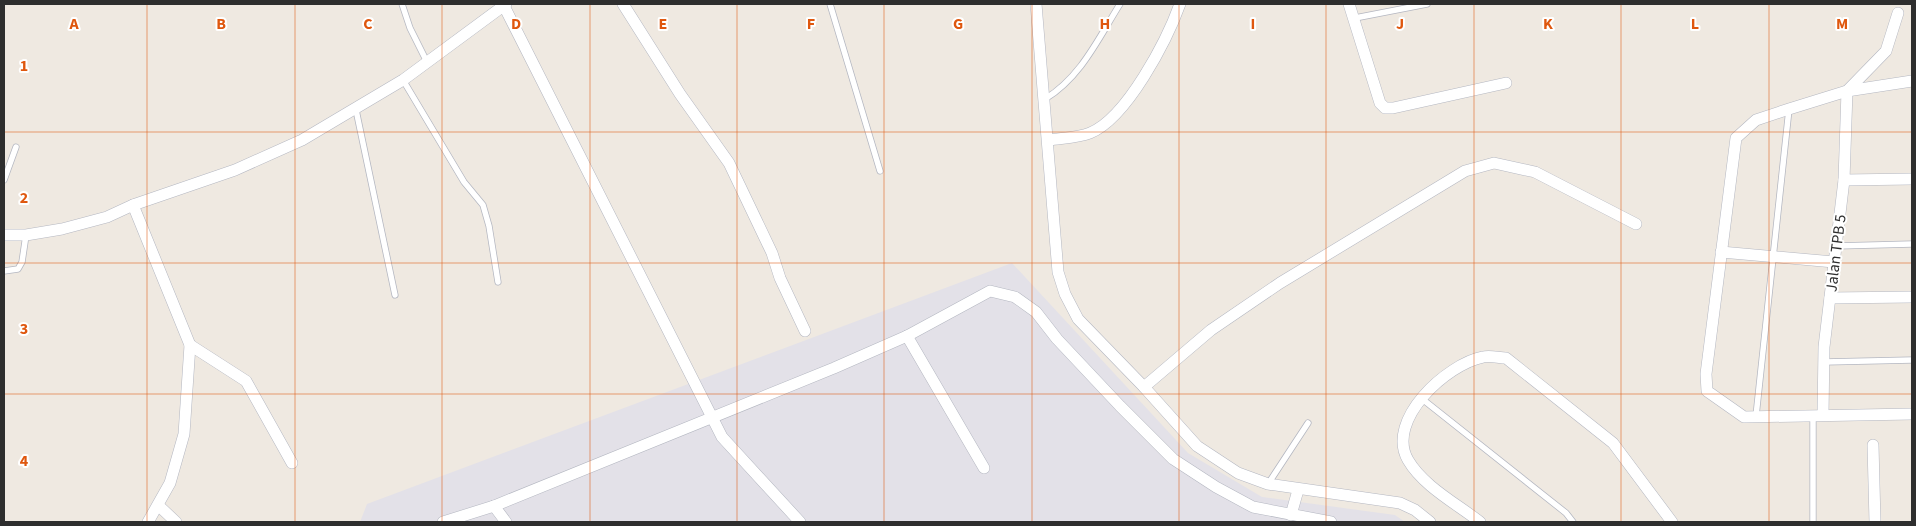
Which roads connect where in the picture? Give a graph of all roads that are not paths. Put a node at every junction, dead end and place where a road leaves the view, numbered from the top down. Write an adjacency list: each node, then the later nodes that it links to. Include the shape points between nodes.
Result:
1 (402, 4): 12 (lane)
2 (623, 4): 40 (street, via 729,163)
3 (830, 4): 22 (lane)
4 (1036, 4): 17 (street)
5 (1120, 4): 17 (lane, via 1080,68 1062,88)
6 (1180, 4): 20 (street, via 1141,84 1113,117 1090,133)
7 (1349, 4): 11 (street)
8 (1427, 4): 11 (lane)
9 (505, 5): 12 (street); 49 (street)
10 (1898, 13): 16 (street, via 1886,51)
11 (1354, 18): 15 (street, via 1380,103 1385,108)
12 (427, 62): 13 (street)
13 (404, 80): 19 (street); 36 (lane, via 464,182 483,205)
14 (1912, 81): 16 (street)
15 (1506, 83)
16 (1847, 91): 18 (street); 25 (street, Jalan TPB 5)
17 (1045, 98): 20 (street)
18 (1789, 109): 32 (street, via 1756,120 1736,138); 33 (lane)
19 (356, 110): 26 (street, via 302,140 235,170); 37 (lane)
20 (1049, 140): 45 (street, via 1058,272 1065,294 1078,320)
21 (16, 147): 24 (lane)
22 (880, 171)
23 (1912, 179): 25 (street)
24 (4, 180)
25 (1844, 180): 31 (street, Jalan TPB 5)
26 (133, 205): 29 (street, via 71,227); 42 (street)
27 (1636, 224): 45 (street, via 1535,172 1494,163 1464,171 1280,283 1211,330)
28 (4, 234): 29 (street)
29 (26, 235): 35 (lane, via 18,269)
30 (1912, 244): 31 (lane)
31 (1836, 246): 34 (street, Jalan TPB 5)
32 (1721, 252): 33 (street); 50 (street, via 1706,374 1707,391 1744,417)
33 (1774, 257): 34 (street); 50 (lane)
34 (1834, 262): 39 (street, Jalan TPB 5)
35 (4, 271)
36 (498, 282)
37 (395, 295)
38 (1912, 297): 39 (street)
39 (1830, 298): 44 (street, Jalan TPB 5)
40 (805, 331)
41 (907, 336): 49 (street); 54 (street); 59 (street, via 990,291 1015,297 1036,312 1063,346 1173,459 1253,507)
42 (190, 345): 53 (street, via 246,381); 57 (street, via 184,434 170,483)
43 (1912, 360): 44 (lane)
44 (1824, 362): 48 (street, Jalan TPB 5)
45 (1144, 387): 55 (street, via 1197,446 1238,473)
46 (1421, 398): 67 (street, via 1402,441 1407,459 1421,477); 68 (lane, via 1566,513); 69 (street, via 1437,381 1461,365 1484,356 1506,358 1613,443)
47 (1912, 414): 48 (street)
48 (1818, 415): 50 (street); 70 (lane)
49 (712, 416): 58 (street); 64 (street, via 722,437)
50 (1756, 416)
51 (1308, 423): 55 (lane)
52 (1873, 446): 71 (street)
53 (292, 463)
54 (984, 468)
55 (1268, 484): 56 (street)
56 (1298, 490): 59 (street); 66 (street, via 1400,503)
57 (159, 506): 60 (street); 61 (street)
58 (494, 506): 62 (street); 63 (street)
59 (1291, 515): 65 (street)
60 (148, 522)
61 (176, 522)
62 (443, 522)
63 (506, 522)
64 (800, 522)
65 (1331, 522)
66 (1430, 522)
67 (1480, 522)
68 (1573, 522)
69 (1672, 522)
70 (1813, 522)
71 (1875, 522)

